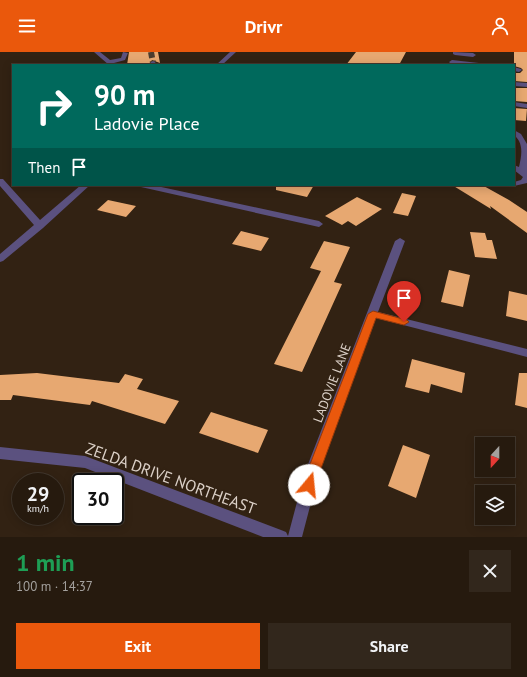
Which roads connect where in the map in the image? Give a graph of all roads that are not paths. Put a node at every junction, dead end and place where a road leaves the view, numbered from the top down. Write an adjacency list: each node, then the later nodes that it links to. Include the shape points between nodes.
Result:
1 (97, 52): 6 (street)
2 (233, 52): 7 (street)
3 (455, 52): 5 (street); 8 (street)
4 (125, 53): 6 (street, via 123,58)
5 (473, 55)
6 (111, 64)
7 (220, 64)
8 (452, 64)
9 (515, 84): 10 (street)
10 (527, 85)
11 (515, 104): 12 (street)
12 (527, 106)
13 (515, 133): 15 (street, via 523,140 526,148 526,164)
14 (515, 168): 15 (street)
15 (522, 171): 17 (street, via 527,177 526,180)
16 (0, 181): 21 (street)
17 (515, 184)
18 (85, 186): 21 (street)
19 (145, 186): 20 (street)
20 (319, 224)
21 (40, 226): 23 (street)
22 (400, 241): 24 (street, LADOVIE LANE)
23 (0, 259)
24 (373, 314): 25 (street); 28 (street, LADOVIE LANE, via 312,472)
25 (527, 353)
26 (0, 453): 27 (street, ZELDA DRIVE NORTHEAST, via 85,462)
27 (281, 537)
28 (295, 537)

